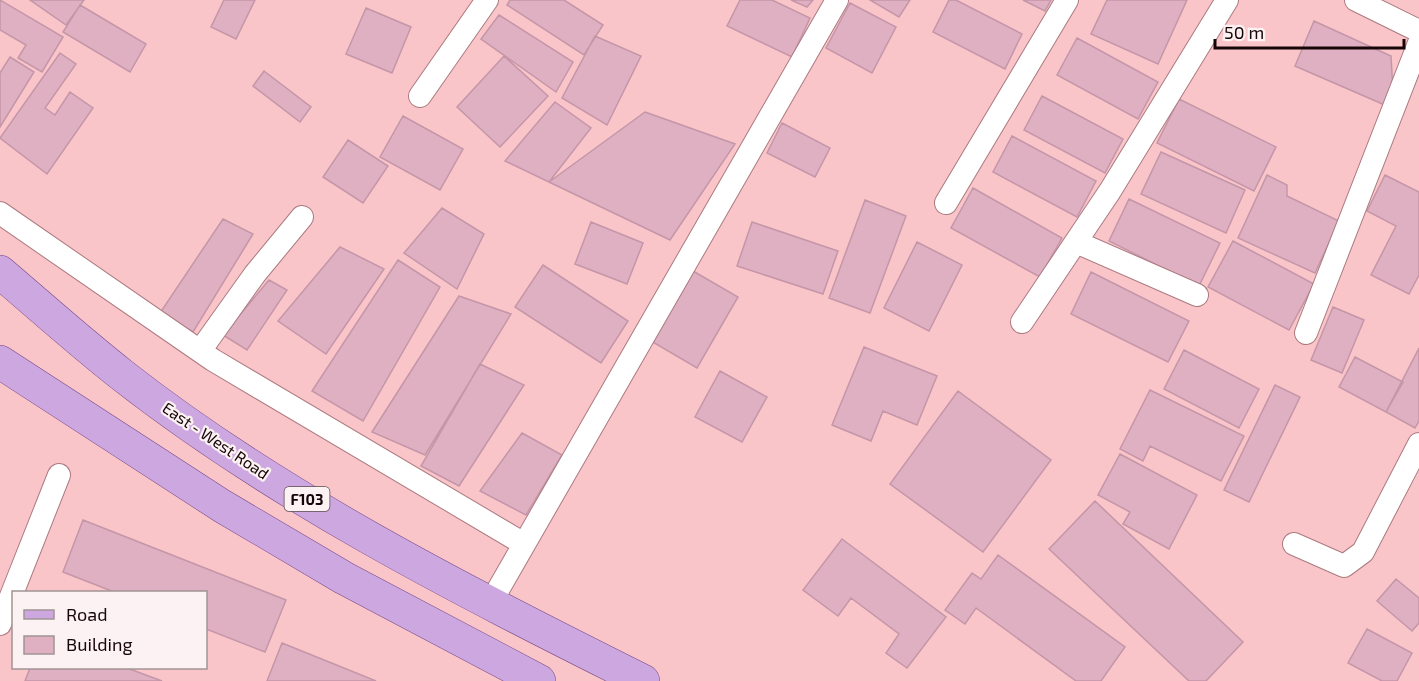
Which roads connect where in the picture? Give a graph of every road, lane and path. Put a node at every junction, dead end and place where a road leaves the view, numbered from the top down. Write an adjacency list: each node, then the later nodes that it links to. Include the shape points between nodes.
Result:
1 (487, 0): 8 (street)
2 (837, 0): 25 (street)
3 (1067, 0): 9 (street)
4 (1227, 0): 12 (street)
5 (1356, 0): 6 (street)
6 (1419, 31)
7 (1419, 43): 17 (street)
8 (420, 96)
9 (946, 203)
10 (0, 213): 19 (street)
11 (302, 217): 19 (street)
12 (1076, 242): 15 (street); 16 (street)
13 (0, 272): 21 (main road, East - West Road / F103)
14 (0, 285): 21 (main road)
15 (1197, 296)
16 (1022, 322)
17 (1306, 333)
18 (0, 346): 22 (main road)
19 (200, 351): 25 (street)
20 (0, 362): 22 (main road)
21 (121, 375): 29 (main road, East - West Road / F103, via 250,465 370,537)
22 (81, 413): 31 (main road, via 222,506 344,578)
23 (1419, 444): 26 (street, via 1363,552 1344,566)
24 (59, 475): 27 (street)
25 (525, 544): 29 (street)
26 (1294, 544)
27 (13, 591)
28 (12, 594): 30 (street)
29 (491, 602): 32 (main road, East - West Road / F103)
30 (0, 624)
31 (539, 681)
32 (643, 681)

